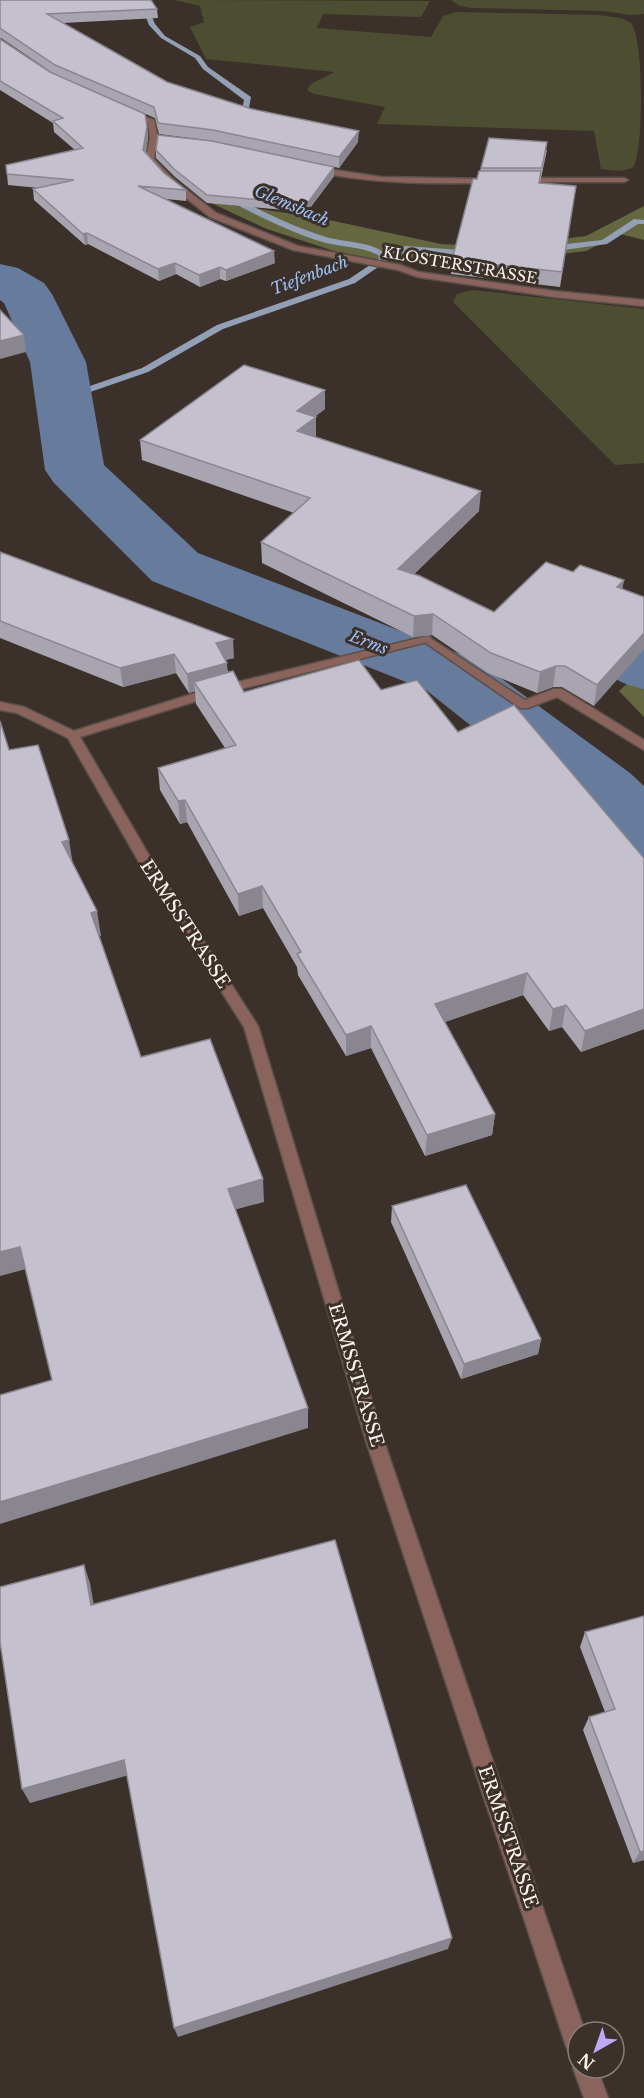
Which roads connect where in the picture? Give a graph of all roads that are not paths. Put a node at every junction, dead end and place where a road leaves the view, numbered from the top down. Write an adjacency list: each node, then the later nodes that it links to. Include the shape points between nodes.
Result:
1 (118, 108): 6 (street, KLOSTERSTRASSE, via 151,122 158,139 150,159 170,181 213,215 296,248 418,274)
2 (306, 166): 3 (street, via 344,175 411,181)
3 (499, 180)
4 (511, 180): 5 (street)
5 (624, 180)
6 (644, 303)
7 (0, 706): 8 (street, via 20,710)
8 (73, 735): 9 (street, via 209,693 427,639 524,705 558,692); 10 (street, ERMSSTRASSE, via 144,859 251,1026 376,1444)
9 (644, 746)
10 (569, 2020)
11 (589, 2080): 12 (street)
12 (596, 2098)

